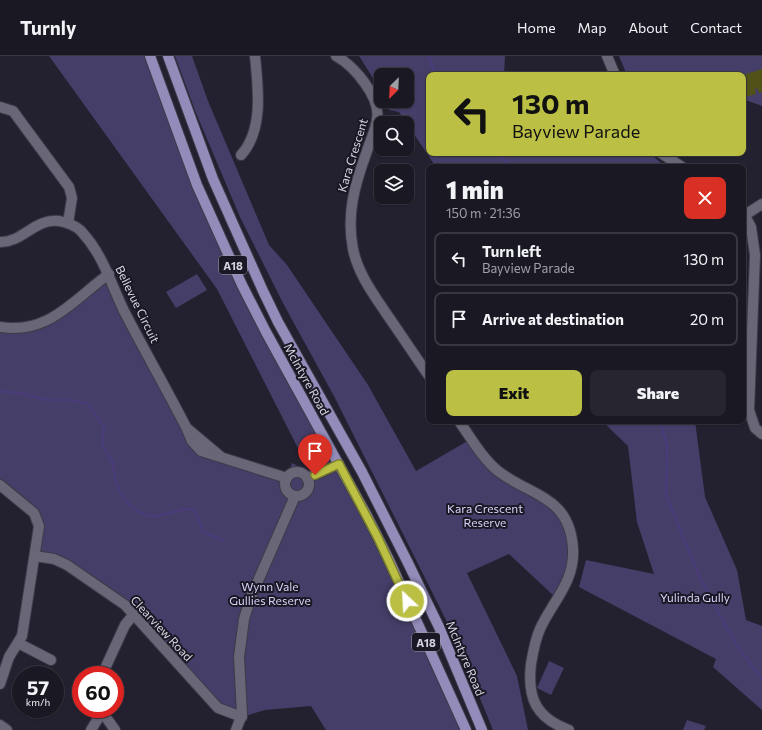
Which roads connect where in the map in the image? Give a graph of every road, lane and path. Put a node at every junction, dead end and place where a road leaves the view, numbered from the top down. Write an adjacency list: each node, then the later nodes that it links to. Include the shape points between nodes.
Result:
1 (150, 56): 22 (main road, McIntyre Road / A18, via 216,230 262,326)
2 (168, 56): 21 (main road, McIntyre Road / A18, via 213,180 251,266 278,322)
3 (255, 56): 8 (street, via 258,83 255,119 251,139)
4 (336, 56): 18 (street, Kara Crescent, via 355,70 371,94 377,109 377,119 357,176 351,202 350,230 356,259 367,284)
5 (607, 56): 6 (street)
6 (614, 72)
7 (0, 104): 14 (street, via 13,111 69,187 72,198)
8 (241, 155)
9 (666, 156): 10 (street)
10 (678, 164)
11 (762, 204): 12 (street)
12 (746, 212)
13 (746, 217): 20 (street, via 751,227 755,254 749,410 755,428)
14 (68, 224): 15 (street, Bellevue Circuit, via 54,221 39,224 11,240); 16 (street, Bellevue Circuit, via 80,230)
15 (0, 242)
16 (109, 274): 17 (street, via 64,312 51,319 15,330); 24 (street, Bellevue Circuit, via 123,310 192,441 201,451)
17 (0, 327)
18 (426, 372)
19 (461, 424): 44 (street, via 493,467 541,494 553,504 564,517 571,533 574,550 571,572 563,592 540,628 535,644 530,688 534,702 549,720)
20 (762, 434)
21 (344, 441): 22 (main road); 23 (main road, McIntyre Road / A18)
22 (339, 464): 23 (main road); 25 (street); 42 (main road, McIntyre Road / A18, via 389,560)
23 (362, 472): 43 (main road, McIntyre Road / A18, via 439,627)
24 (287, 478): 25 (street, via 299,472); 27 (street, via 287,491)
25 (307, 478): 27 (street, via 308,490 300,496)
26 (0, 485): 28 (street, via 37,517 39,526)
27 (295, 496): 34 (street, via 250,596 244,618 239,657)
28 (35, 556): 29 (street, Clearview Road, via 54,559 67,565 101,587); 30 (street, via 22,636)
29 (134, 614): 32 (street, via 125,625); 34 (street, Clearview Road, via 218,708)
30 (18, 643): 31 (street); 33 (street, via 9,656)
31 (51, 660)
32 (106, 666)
33 (0, 684)
34 (242, 717): 41 (street)
35 (97, 718): 39 (street)
36 (106, 718): 40 (street)
37 (0, 725): 38 (street)
38 (7, 730)
39 (91, 730)
40 (115, 730)
41 (236, 730)
42 (466, 730)
43 (482, 730)
44 (569, 730)

